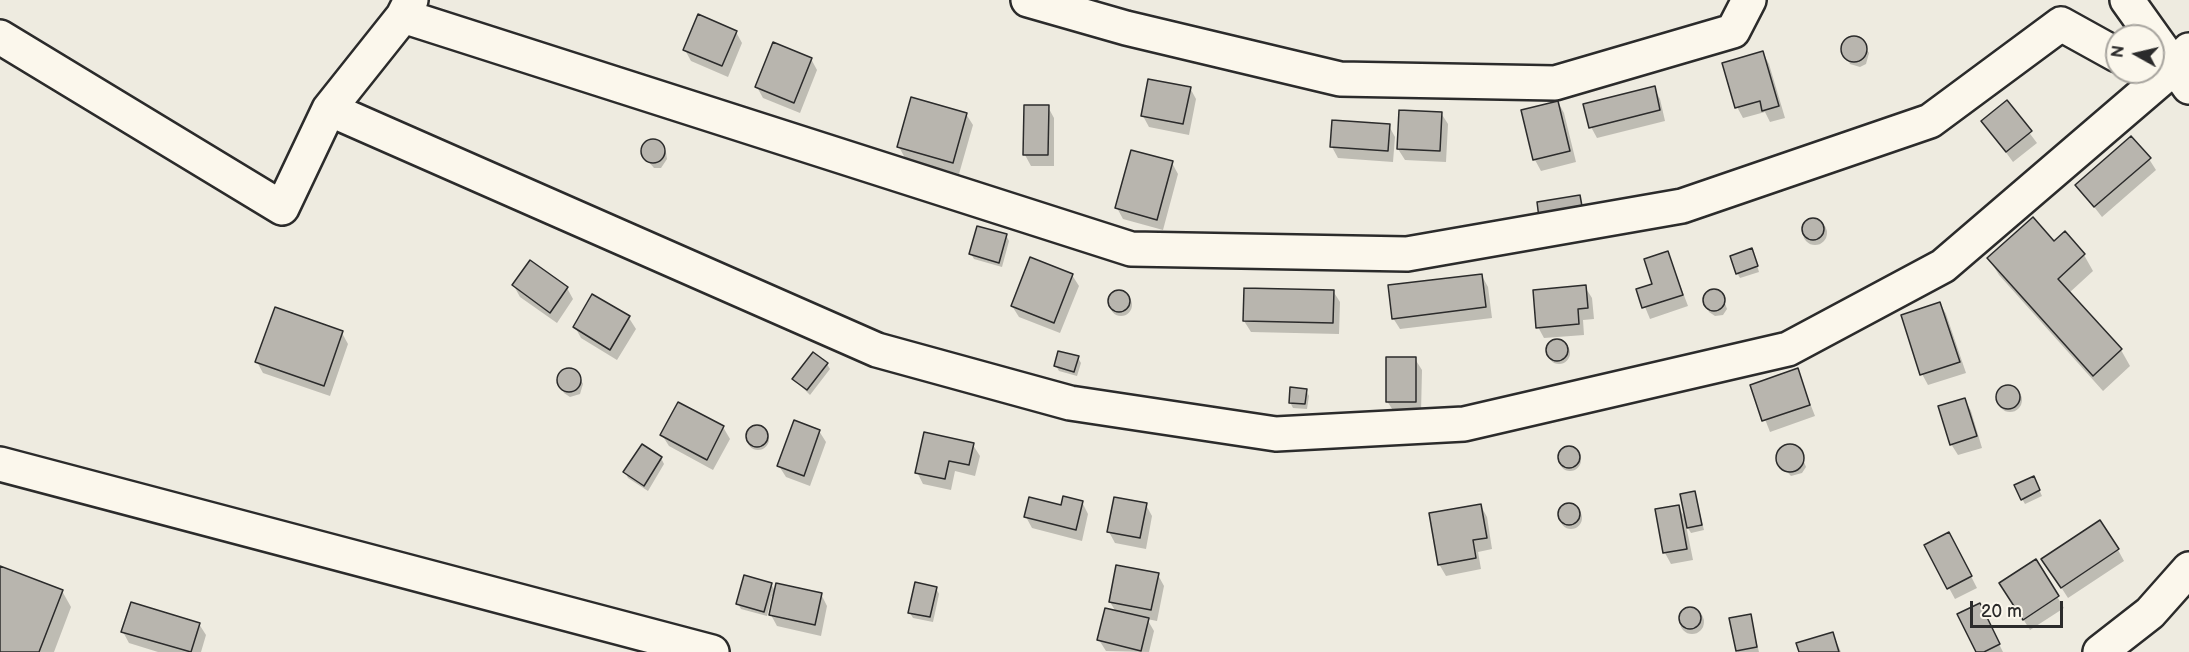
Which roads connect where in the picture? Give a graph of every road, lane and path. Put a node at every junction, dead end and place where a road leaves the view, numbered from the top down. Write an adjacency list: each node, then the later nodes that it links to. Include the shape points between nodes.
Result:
1 (1028, 0): 2 (street, via 1126,28 1340,79 1555,83 1732,31)
2 (1749, 0)
3 (2127, 0): 7 (street)
4 (407, 8): 6 (street, via 1131,249 1407,254 1682,206 1930,121 2061,24); 8 (street)
5 (0, 37): 8 (street, via 282,208)
6 (2105, 48)
7 (2172, 71): 8 (street, via 1943,266 1788,349 1464,424 1276,434 1070,403 877,350)
8 (330, 109)
9 (0, 464): 11 (street)
10 (2189, 569): 12 (street, via 2150,613)
11 (712, 652)
12 (2100, 652)

